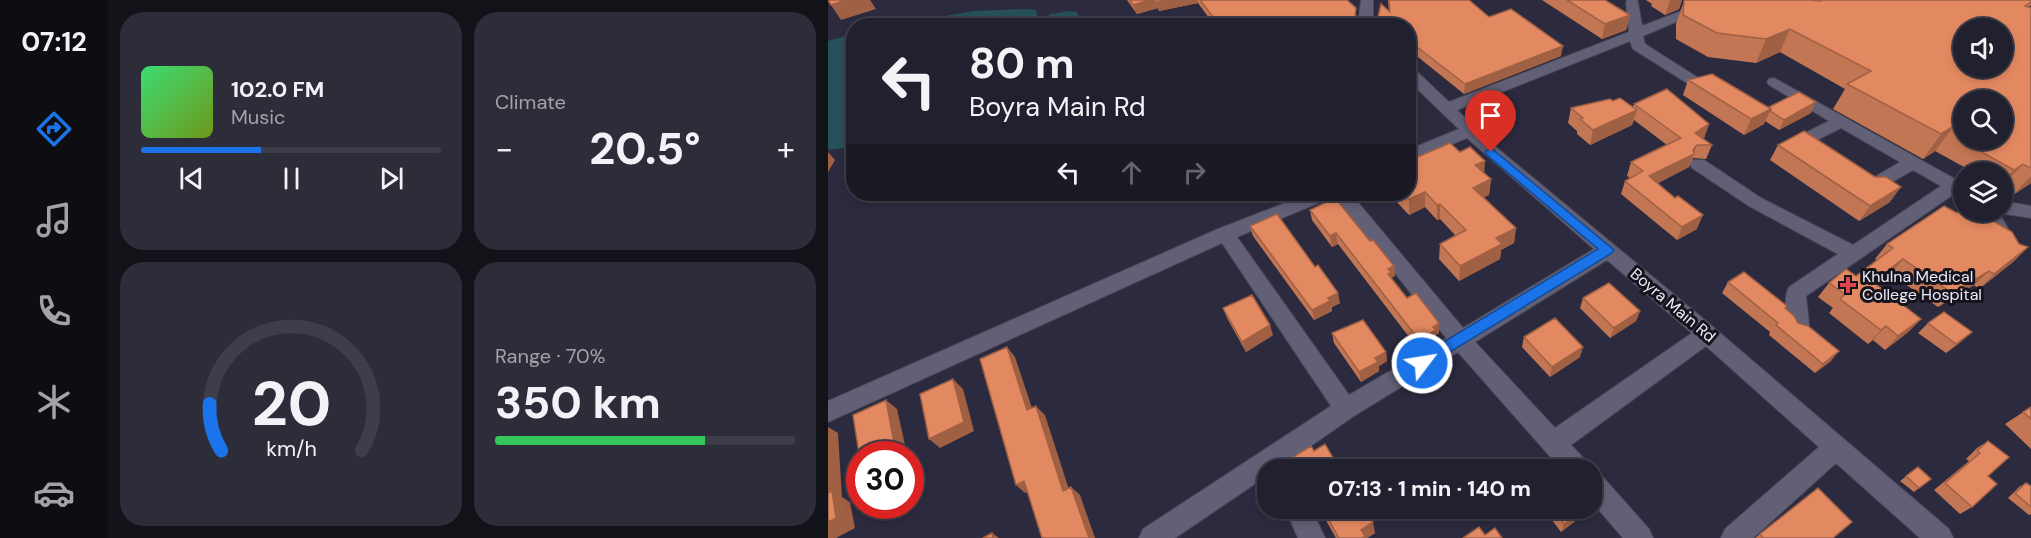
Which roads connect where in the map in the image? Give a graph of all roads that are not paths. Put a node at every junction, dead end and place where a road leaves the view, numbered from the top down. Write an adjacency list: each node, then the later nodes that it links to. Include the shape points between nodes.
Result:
1 (1367, 0): 4 (street)
2 (1721, 0): 5 (street)
3 (1632, 3): 5 (street)
4 (1366, 18)
5 (1636, 34): 7 (street, via 1638,46); 9 (street)
6 (1416, 79): 9 (street, Boyra Main Rd)
7 (1695, 82)
8 (1774, 82): 10 (street)
9 (1446, 109): 11 (street, Boyra Main Rd)
10 (1841, 121): 13 (street, via 1803,141); 14 (street)
11 (1469, 131): 12 (street); 25 (street, Boyra Main Rd)
12 (1416, 154)
13 (1833, 160)
14 (1913, 162): 16 (street, via 1872,186); 17 (street)
15 (1698, 164): 26 (street, via 1755,202)
16 (1852, 173)
17 (1953, 186)
18 (1953, 192): 26 (street)
19 (1307, 201): 24 (street)
20 (1348, 201): 30 (street)
21 (2013, 209): 22 (street)
22 (2031, 212)
23 (1996, 222): 27 (street)
24 (1225, 234): 31 (street); 32 (street)
25 (1608, 250): 29 (street, Boyra Main Rd); 30 (street)
26 (1852, 253): 28 (street, via 1796,293)
27 (2013, 253)
28 (1799, 325)
29 (1707, 334): 33 (street); 34 (street, Boyra Main Rd)
30 (1460, 339): 31 (street); 33 (street)
31 (1346, 409): 35 (street)
32 (828, 412)
33 (1554, 443): 36 (street)
34 (1836, 447): 43 (street); 44 (street, Boyra Main Rd)
35 (1281, 459)
36 (1568, 459)
37 (1257, 474): 41 (street)
38 (1602, 497): 40 (street)
39 (1302, 519): 42 (street)
40 (1630, 535)
41 (1152, 538)
42 (1312, 538)
43 (1734, 538)
44 (1940, 538)

